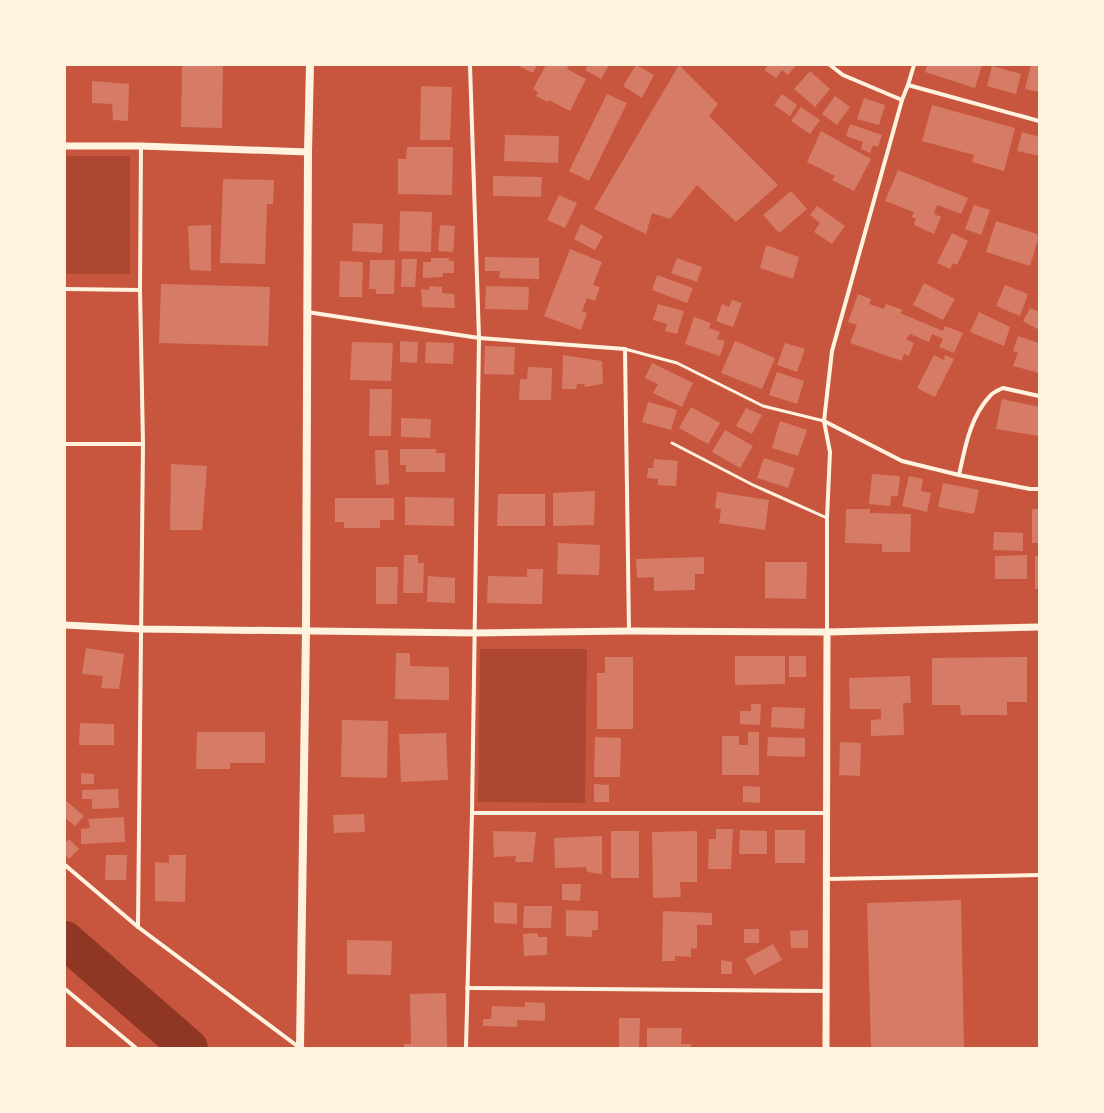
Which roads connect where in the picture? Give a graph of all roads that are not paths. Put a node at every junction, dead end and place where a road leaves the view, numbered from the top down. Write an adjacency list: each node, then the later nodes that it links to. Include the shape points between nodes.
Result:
1 (310, 65): 10 (main road)
2 (470, 65): 14 (street)
3 (830, 65): 6 (street, via 843,75)
4 (914, 65): 5 (street)
5 (908, 85): 6 (street); 7 (street)
6 (902, 100): 17 (street, via 832,351)
7 (1039, 121)
8 (65, 146): 9 (street)
9 (141, 146): 10 (street); 12 (street)
10 (308, 152): 13 (main road)
11 (65, 289): 12 (street)
12 (140, 290): 20 (street)
13 (307, 312): 14 (street); 28 (main road)
14 (479, 338): 15 (street); 30 (street)
15 (625, 349): 17 (lane, via 677,363 764,406); 27 (street)
16 (1039, 396): 21 (street, via 1003,388 990,395 977,412 966,442)
17 (824, 421): 21 (street, via 902,462); 23 (street, via 830,452)
18 (672, 443): 23 (lane, via 753,485)
19 (65, 444): 20 (street)
20 (143, 444): 26 (street)
21 (959, 475): 22 (street, via 1030,490)
22 (1039, 489)
23 (827, 518): 29 (street)
24 (65, 625): 26 (street)
25 (1039, 627): 29 (street)
26 (141, 629): 28 (street); 36 (street)
27 (629, 631): 29 (street); 30 (street)
28 (306, 632): 30 (street); 41 (main road)
29 (827, 632): 32 (street)
30 (475, 633): 31 (street)
31 (472, 813): 32 (street); 37 (street)
32 (827, 813): 35 (street)
33 (65, 865): 36 (street)
34 (1039, 875): 35 (street)
35 (827, 879): 39 (street)
36 (138, 927): 41 (street)
37 (467, 988): 39 (street); 42 (street)
38 (65, 989): 40 (street)
39 (826, 991): 43 (street)
40 (136, 1048)
41 (300, 1048)
42 (466, 1048)
43 (826, 1048)

